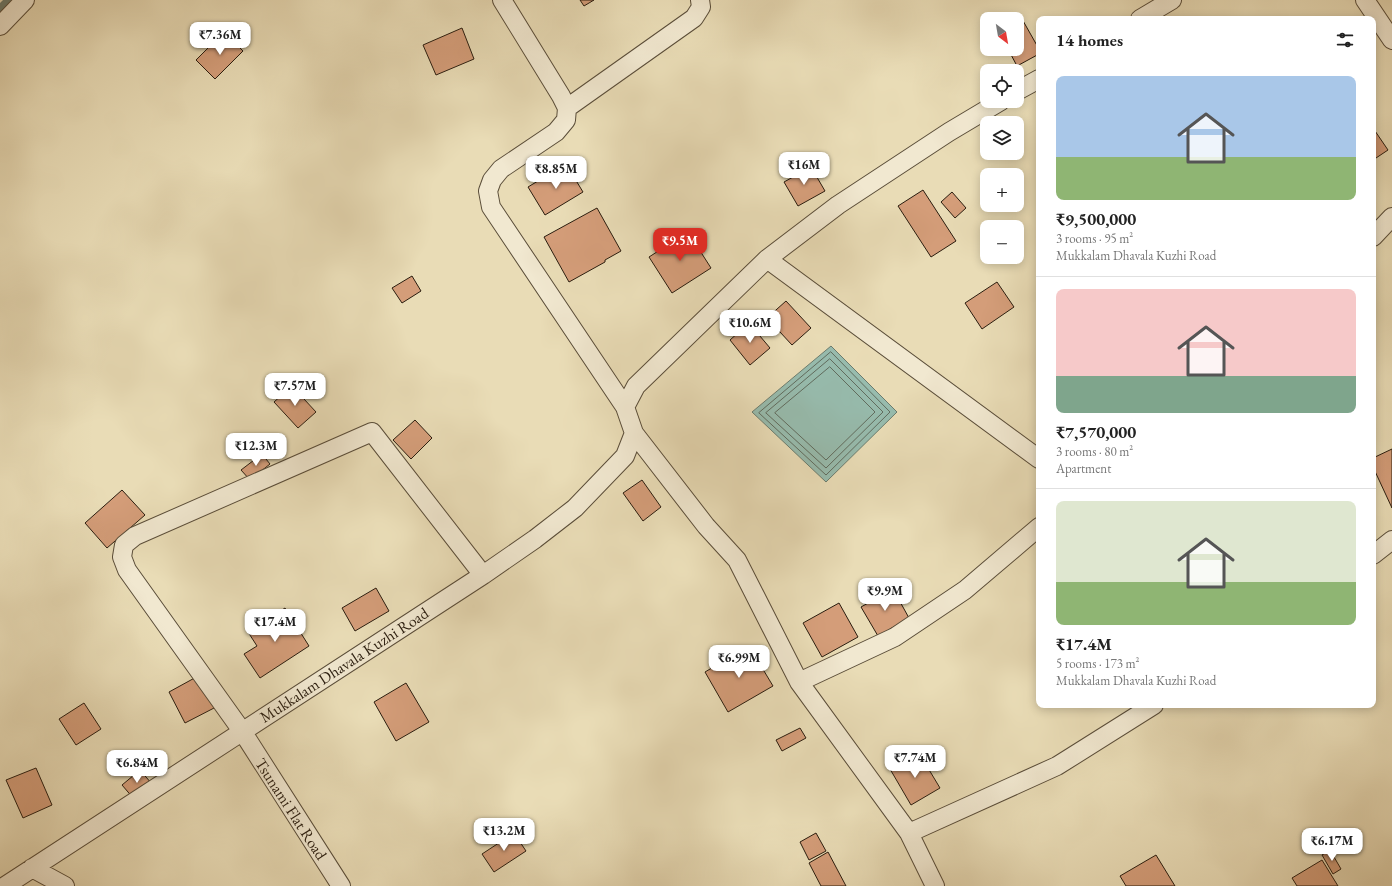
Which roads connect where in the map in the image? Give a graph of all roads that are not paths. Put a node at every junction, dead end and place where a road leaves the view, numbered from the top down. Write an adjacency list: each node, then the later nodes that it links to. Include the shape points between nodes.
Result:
1 (26, 0): 9 (street)
2 (502, 0): 13 (street)
3 (700, 0): 13 (street, via 701,7 694,18)
4 (1172, 0): 6 (street)
5 (1365, 0): 8 (street)
6 (1145, 16)
7 (1376, 16): 10 (street)
8 (1376, 16)
9 (0, 26)
10 (1392, 40)
11 (1036, 80): 12 (street)
12 (1024, 88)
13 (566, 108): 18 (street, via 566,120 556,132 501,169 492,180 488,192 491,207)
14 (989, 108): 17 (street, via 838,204)
15 (1392, 217): 16 (street)
16 (1376, 234)
17 (767, 259): 18 (street, via 636,386); 20 (street)
18 (625, 407): 19 (street)
19 (634, 433): 24 (street, Mukkalam Dhavala Kuzhi Road, via 625,456 575,508); 25 (street, via 706,526 737,560)
20 (1036, 457)
21 (1036, 529): 25 (street, via 965,590 895,637)
22 (1392, 540): 23 (street)
23 (1376, 553)
24 (482, 576): 27 (street, Mukkalam Dhavala Kuzhi Road); 27 (street, Tsunami Flat Road, via 372,432 135,536 124,545 122,557 128,570)
25 (799, 682): 28 (street)
26 (1149, 708): 28 (street, via 1058,766)
27 (242, 731): 29 (street, Mukkalam Dhavala Kuzhi Road); 32 (street, Tsunami Flat Road)
28 (909, 833): 33 (street)
29 (32, 868): 30 (street, Mukkalam Dhavala Kuzhi Road); 31 (street)
30 (4, 886)
31 (65, 886)
32 (341, 886)
33 (935, 886)

